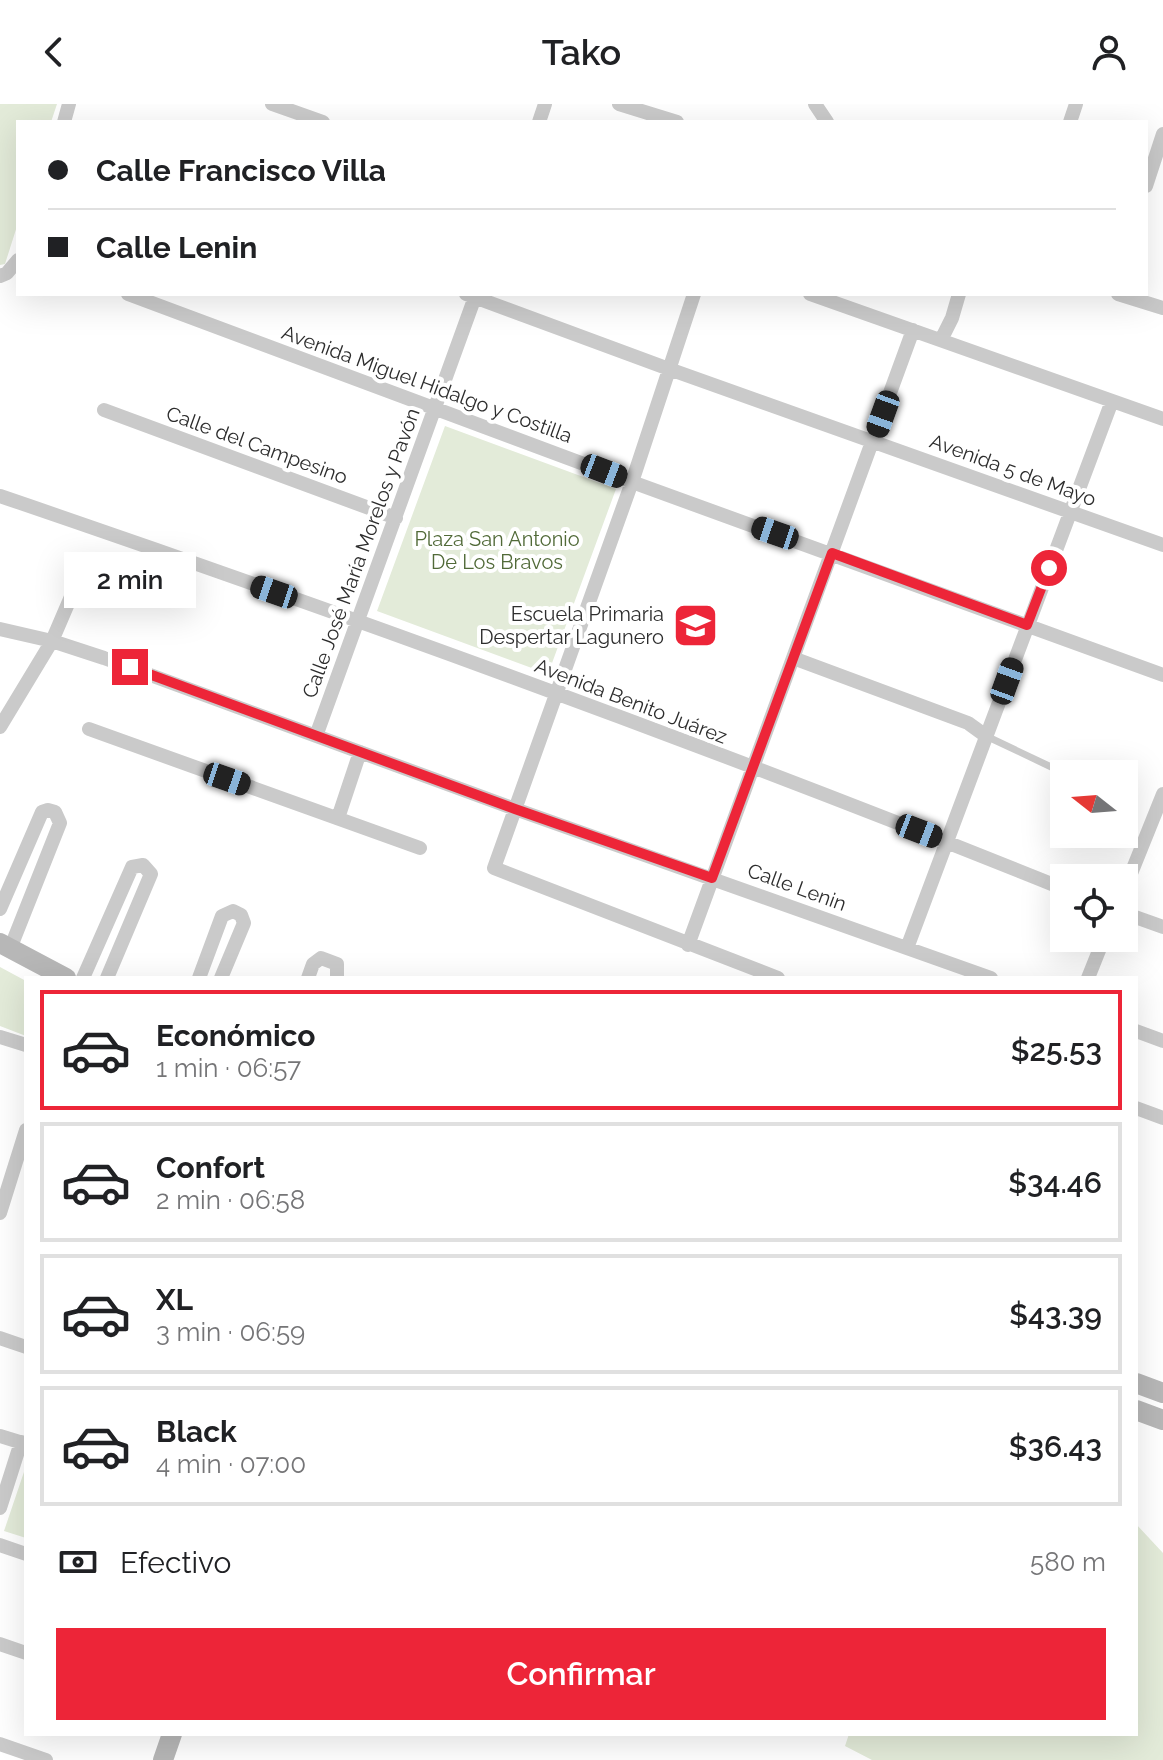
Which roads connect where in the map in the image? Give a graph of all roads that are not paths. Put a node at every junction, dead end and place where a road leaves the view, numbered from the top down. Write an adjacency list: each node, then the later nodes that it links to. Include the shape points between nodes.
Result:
1 (272, 104): 4 (street)
2 (619, 104): 3 (street)
3 (670, 115)
4 (317, 120)
5 (1163, 134): 6 (street)
6 (1148, 180)
7 (133, 296): 19 (street, Avenida Miguel Hidalgo y Costilla)
8 (473, 296): 19 (street, Calle José María Morelos y Pavón)
9 (476, 296): 17 (street, Avenida 5 de Mayo)
10 (693, 296): 17 (street)
11 (816, 296): 15 (street)
12 (958, 296): 16 (street)
13 (1124, 296): 14 (street)
14 (1163, 308)
15 (913, 330): 16 (street); 22 (street)
16 (941, 340): 18 (street)
17 (669, 369): 22 (street, Avenida 5 de Mayo); 23 (street)
18 (1112, 401): 21 (street); 25 (street)
19 (435, 407): 23 (street, Avenida Miguel Hidalgo y Costilla); 26 (street, Calle José María Morelos y Pavón)
20 (104, 410): 26 (street, Calle del Campesino)
21 (1163, 419)
22 (872, 442): 25 (street, Avenida 5 de Mayo); 28 (street)
23 (632, 482): 28 (street, Avenida Miguel Hidalgo y Costilla); 36 (street)
24 (0, 496): 30 (street, Avenida Benito Juárez)
25 (1070, 512): 27 (street, Avenida 5 de Mayo); 31 (street)
26 (396, 518): 30 (street, Calle José María Morelos y Pavón)
27 (1163, 545)
28 (832, 553): 31 (street, Avenida Miguel Hidalgo y Costilla); 34 (street)
29 (73, 592): 33 (street)
30 (358, 621): 36 (street, Avenida Benito Juárez); 39 (street, Calle José María Morelos y Pavón)
31 (1027, 625): 35 (street, Avenida Miguel Hidalgo y Costilla); 40 (street)
32 (0, 629): 33 (street, Calle Lenin)
33 (52, 641): 37 (street); 39 (street, Calle Lenin)
34 (793, 658): 40 (street, via 968,723); 43 (street)
35 (1163, 675)
36 (557, 694): 43 (street, Avenida Benito Juárez); 45 (street)
37 (0, 727)
38 (89, 729): 46 (street)
39 (316, 736): 41 (street, Calle Lenin)
40 (986, 736): 42 (lane); 47 (street)
41 (360, 752): 45 (street, Calle Lenin); 46 (street)
42 (1050, 766)
43 (753, 769): 47 (street, Avenida Benito Juárez); 50 (street)
44 (1163, 794): 49 (street)
45 (515, 809): 50 (street, Calle Lenin); 55 (street, via 494,868)
46 (338, 818): 48 (street)
47 (946, 842): 51 (street, Avenida Benito Juárez); 57 (street)
48 (420, 848)
49 (1135, 864)
50 (712, 878): 55 (street); 57 (street, Calle Lenin)
51 (1050, 883)
52 (0, 909): 56 (street, via 42,812 55,812 60,823)
53 (1138, 918): 54 (street)
54 (1163, 927)
55 (688, 945): 66 (street)
56 (5, 946): 59 (street)
57 (907, 948): 67 (street, Calle Lenin)
58 (1098, 952): 68 (street)
59 (62, 976)
60 (84, 976): 61 (street, via 132,867 143,865 151,874)
61 (108, 976)
62 (200, 976): 63 (street, via 222,916 233,911 244,923)
63 (222, 976)
64 (309, 976): 65 (street, via 321,958 337,964)
65 (337, 976)
66 (773, 976)
67 (985, 976)
68 (1089, 976)
69 (1138, 1032): 71 (street)
70 (0, 1037): 72 (street)
71 (1163, 1041)
72 (24, 1044)
73 (1138, 1109): 74 (street)
74 (1163, 1118)
75 (24, 1136): 76 (street)
76 (0, 1213)
77 (0, 1338): 78 (street)
78 (24, 1346)
79 (1138, 1384): 80 (street)
80 (1163, 1393)
81 (1138, 1411): 82 (street)
82 (1163, 1420)
83 (0, 1436): 84 (street)
84 (24, 1443): 85 (street)
85 (0, 1508)
86 (0, 1545): 87 (street)
87 (24, 1553)
88 (0, 1644): 89 (street)
89 (24, 1652)
90 (0, 1744): 91 (street)
91 (46, 1760)

